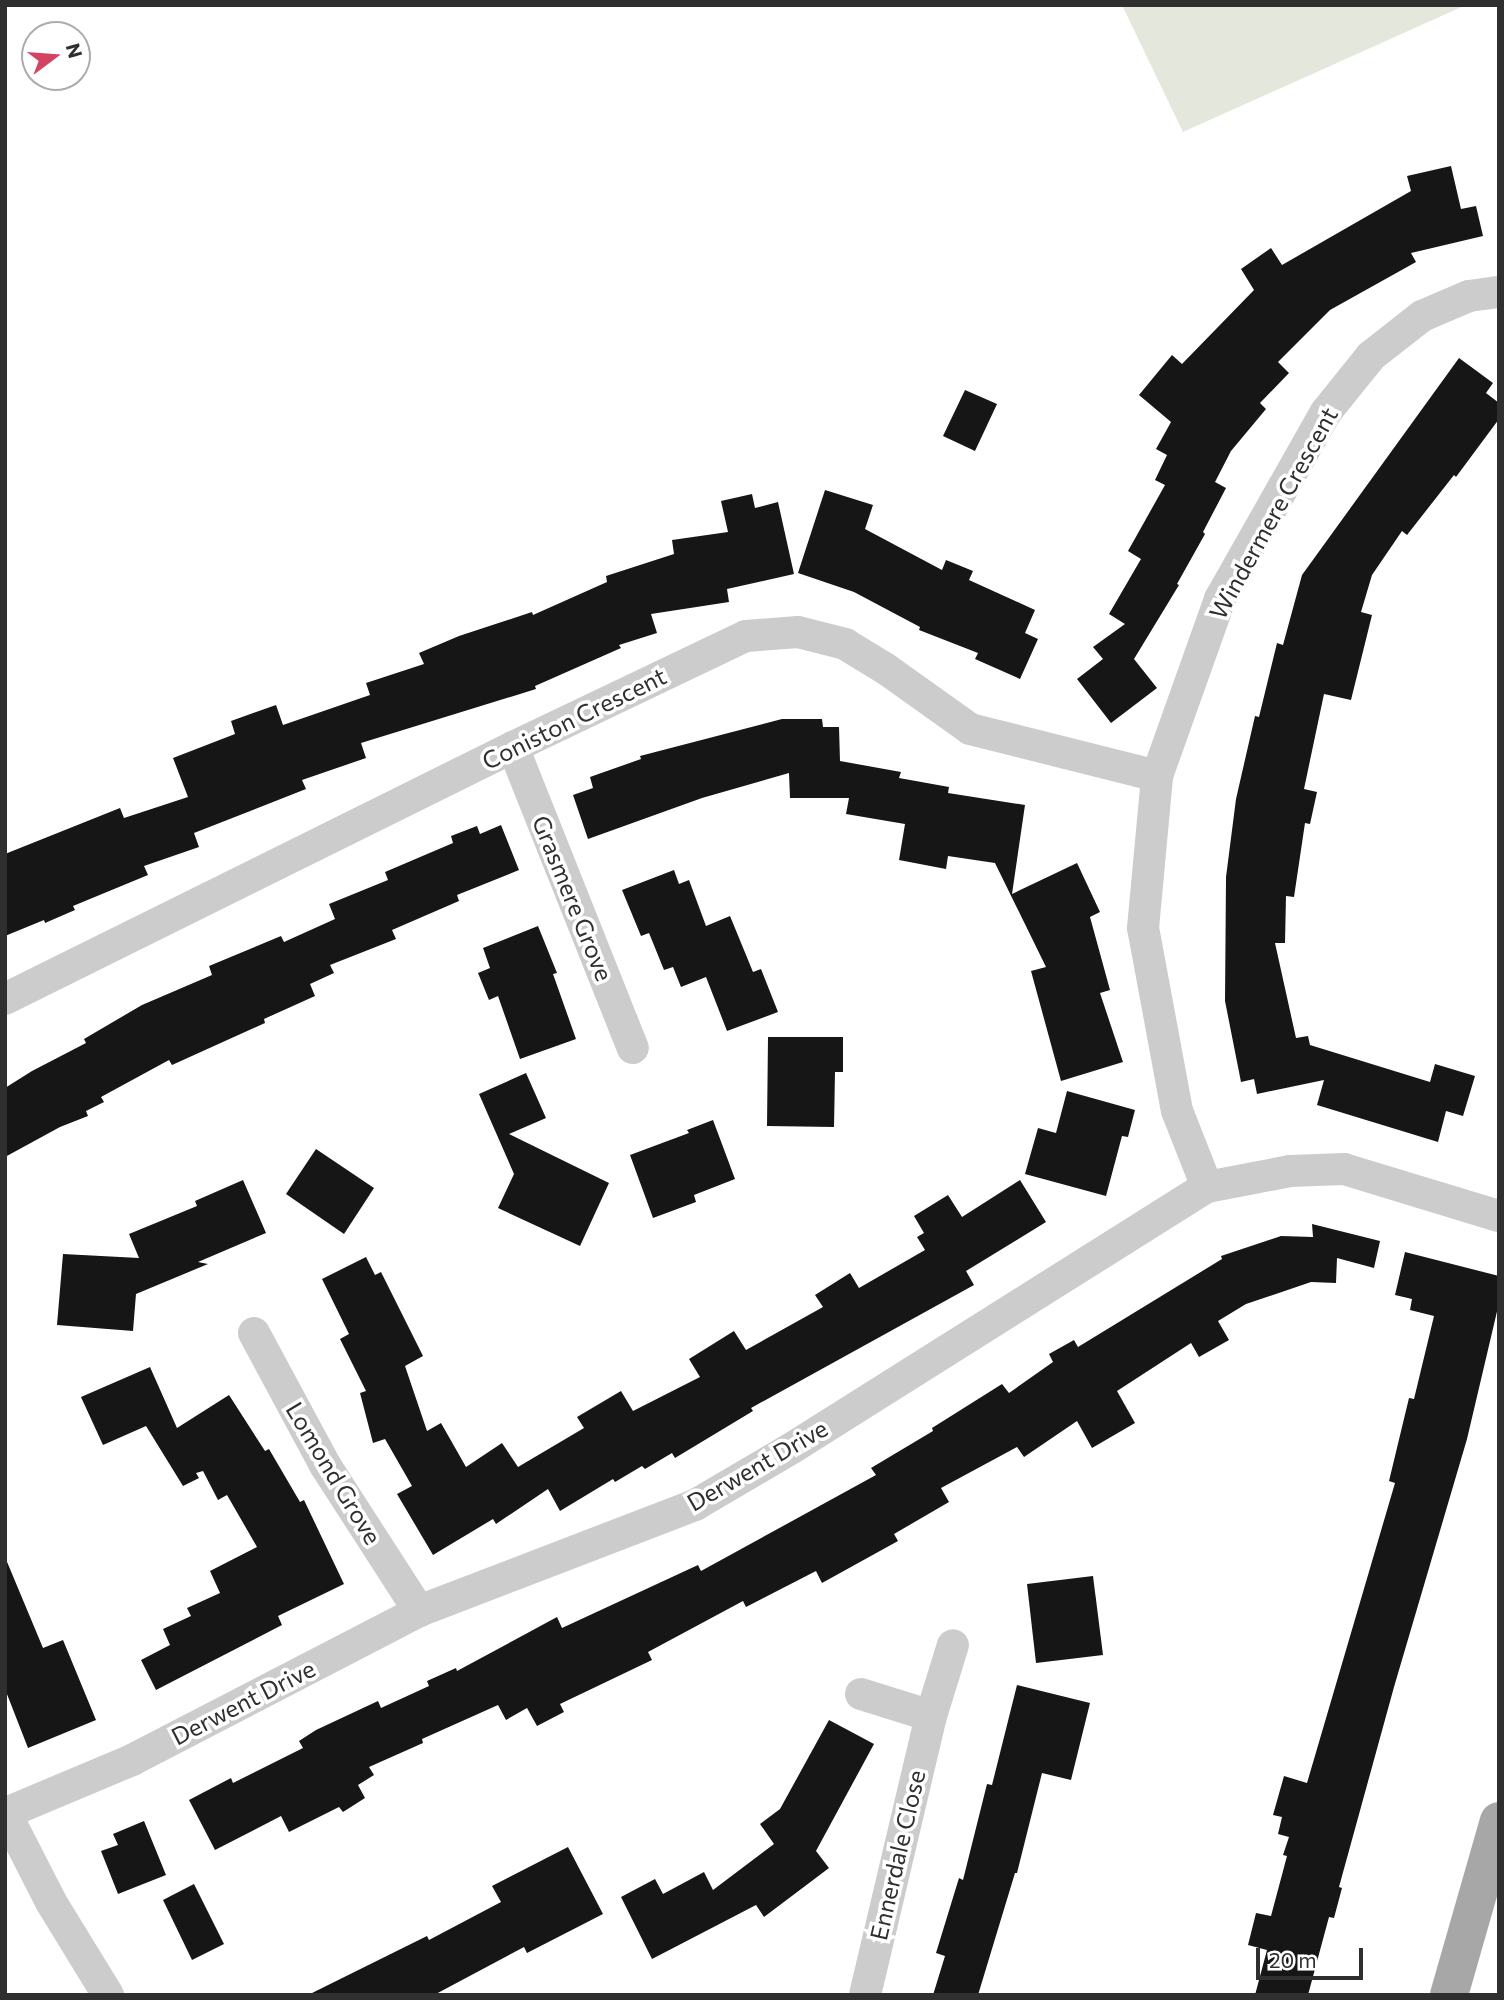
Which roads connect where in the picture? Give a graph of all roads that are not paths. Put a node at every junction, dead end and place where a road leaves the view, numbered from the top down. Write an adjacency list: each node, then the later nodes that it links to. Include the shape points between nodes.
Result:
1 (1499, 292): 3 (street, Windermere Crescent, via 1469,296 1422,316 1371,356 1326,412 1220,599)
2 (513, 747): 3 (street, Coniston Crescent, via 746,636 798,632 845,644 970,729); 4 (street, Coniston Crescent); 5 (street, Grasmere Grove)
3 (1157, 776): 6 (street, Windermere Crescent, via 1143,928 1177,1111)
4 (5, 999)
5 (633, 1048)
6 (1207, 1187): 7 (street, Derwent Drive, via 1290,1171 1344,1169); 9 (street, Derwent Drive, via 695,1504)
7 (1499, 1216)
8 (254, 1333): 9 (street, Lomond Grove, via 326,1465)
9 (419, 1611): 13 (street, Derwent Drive, via 132,1760)
10 (953, 1646): 12 (street, Ennerdale Close)
11 (861, 1694): 12 (street)
12 (931, 1716): 16 (street, Ennerdale Close)
13 (6, 1813): 15 (street, via 51,1902)
14 (1496, 1836): 17 (main road)
15 (107, 1995)
16 (865, 1995)
17 (1449, 1995)

